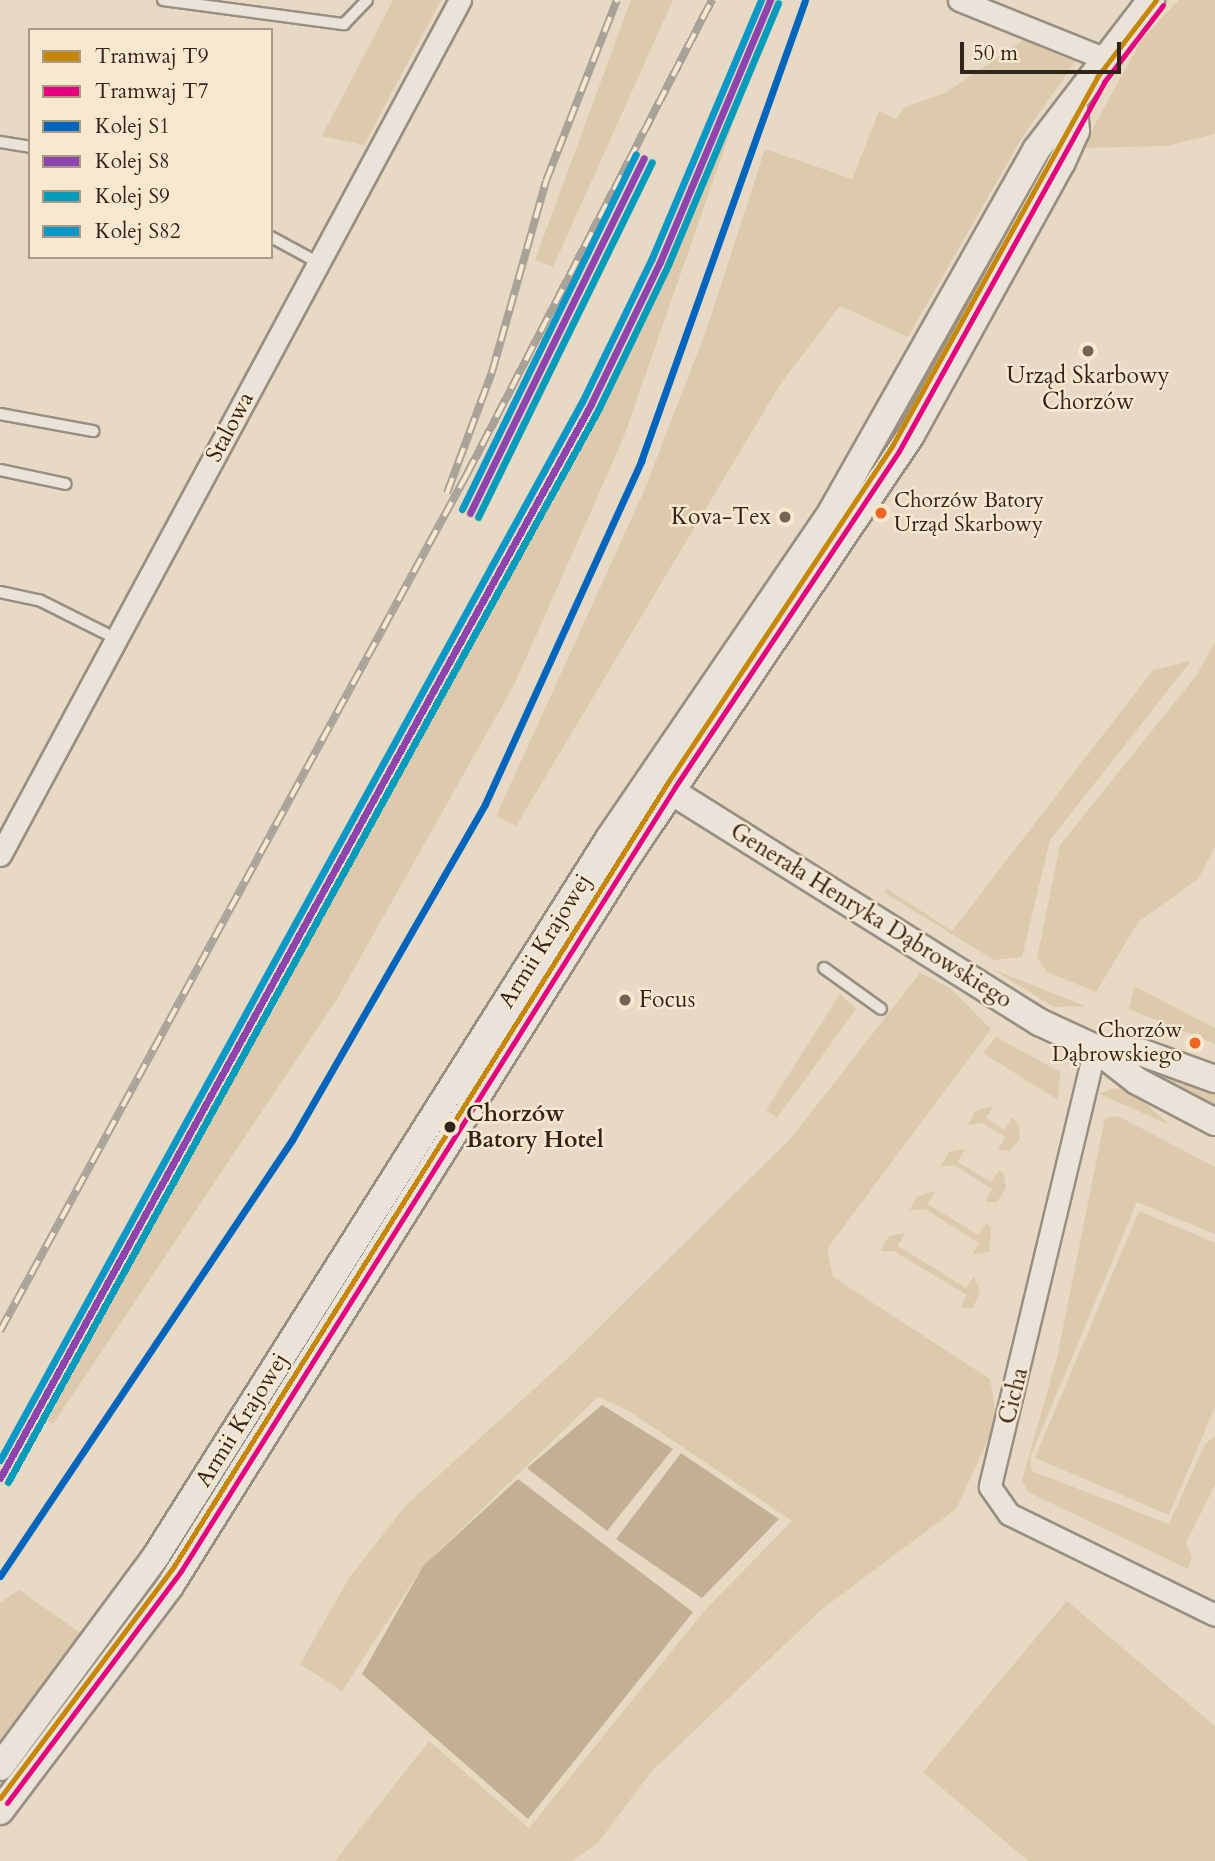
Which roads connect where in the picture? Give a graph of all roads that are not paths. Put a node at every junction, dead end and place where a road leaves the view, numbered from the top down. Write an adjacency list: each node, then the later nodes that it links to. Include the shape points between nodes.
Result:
1 (163, 0): 2 (lane, via 344,24)
2 (367, 0)
3 (460, 0): 11 (street, Stalowa)
4 (959, 0): 6 (street)
5 (1151, 0): 6 (street)
6 (1103, 58): 7 (street)
7 (1064, 129): 12 (street, Armii Krajowej); 13 (street, Armii Krajowej)
8 (0, 142): 9 (lane)
9 (28, 147)
10 (273, 238): 11 (lane)
11 (319, 262): 23 (street, Stalowa)
12 (934, 334): 13 (street); 14 (street, Armii Krajowej)
13 (960, 347): 16 (street, Armii Krajowej)
14 (891, 410): 16 (street); 18 (street, Armii Krajowej)
15 (0, 414): 17 (lane)
16 (918, 424): 19 (street, Armii Krajowej)
17 (93, 430)
18 (872, 442): 19 (street); 24 (street, Armii Krajowej)
19 (900, 453): 24 (street, Armii Krajowej)
20 (0, 470): 21 (lane)
21 (65, 484)
22 (0, 592): 23 (lane, via 39,600)
23 (117, 639): 25 (street, Stalowa)
24 (661, 784): 28 (street, Generała Henryka Dąbrowskiego, via 1039,1021); 29 (street, Armii Krajowej); 30 (street, Armii Krajowej)
25 (0, 855)
26 (824, 968): 27 (lane)
27 (881, 1009)
28 (1095, 1048): 31 (street, Generała Henryka Dąbrowskiego, via 1143,1053); 32 (street, Generała Henryka Dąbrowskiego, via 1137,1081); 50 (street, Cicha, via 990,1487 1009,1514)
29 (475, 1052): 30 (street); 33 (street, Armii Krajowej)
30 (500, 1067): 34 (street, Armii Krajowej)
31 (1215, 1079)
32 (1215, 1122)
33 (402, 1166): 34 (street); 35 (street, Armii Krajowej)
34 (426, 1180): 36 (street, Armii Krajowej)
35 (363, 1227): 36 (street); 37 (street, Armii Krajowej)
36 (387, 1242): 38 (street, Armii Krajowej)
37 (318, 1298): 38 (street); 39 (street, Armii Krajowej)
38 (342, 1314): 40 (street, Armii Krajowej)
39 (275, 1367): 40 (street); 41 (street, Armii Krajowej)
40 (300, 1382): 42 (street, Armii Krajowej)
41 (254, 1400): 42 (street); 43 (street, Armii Krajowej)
42 (279, 1416): 44 (street, Armii Krajowej)
43 (236, 1429): 44 (street); 45 (street, Armii Krajowej)
44 (262, 1443): 46 (street, Armii Krajowej)
45 (215, 1461): 46 (street); 47 (street, Armii Krajowej)
46 (241, 1476): 48 (street, Armii Krajowej)
47 (151, 1564): 48 (street); 49 (street, Armii Krajowej)
48 (175, 1578): 51 (street, Armii Krajowej)
49 (115, 1615): 51 (street); 52 (street, Armii Krajowej)
50 (1215, 1615)
51 (139, 1631): 53 (street, Armii Krajowej)
52 (22, 1740): 53 (street); 54 (street, Armii Krajowej)
53 (44, 1758): 55 (street, Armii Krajowej)
54 (0, 1767)
55 (0, 1811)

